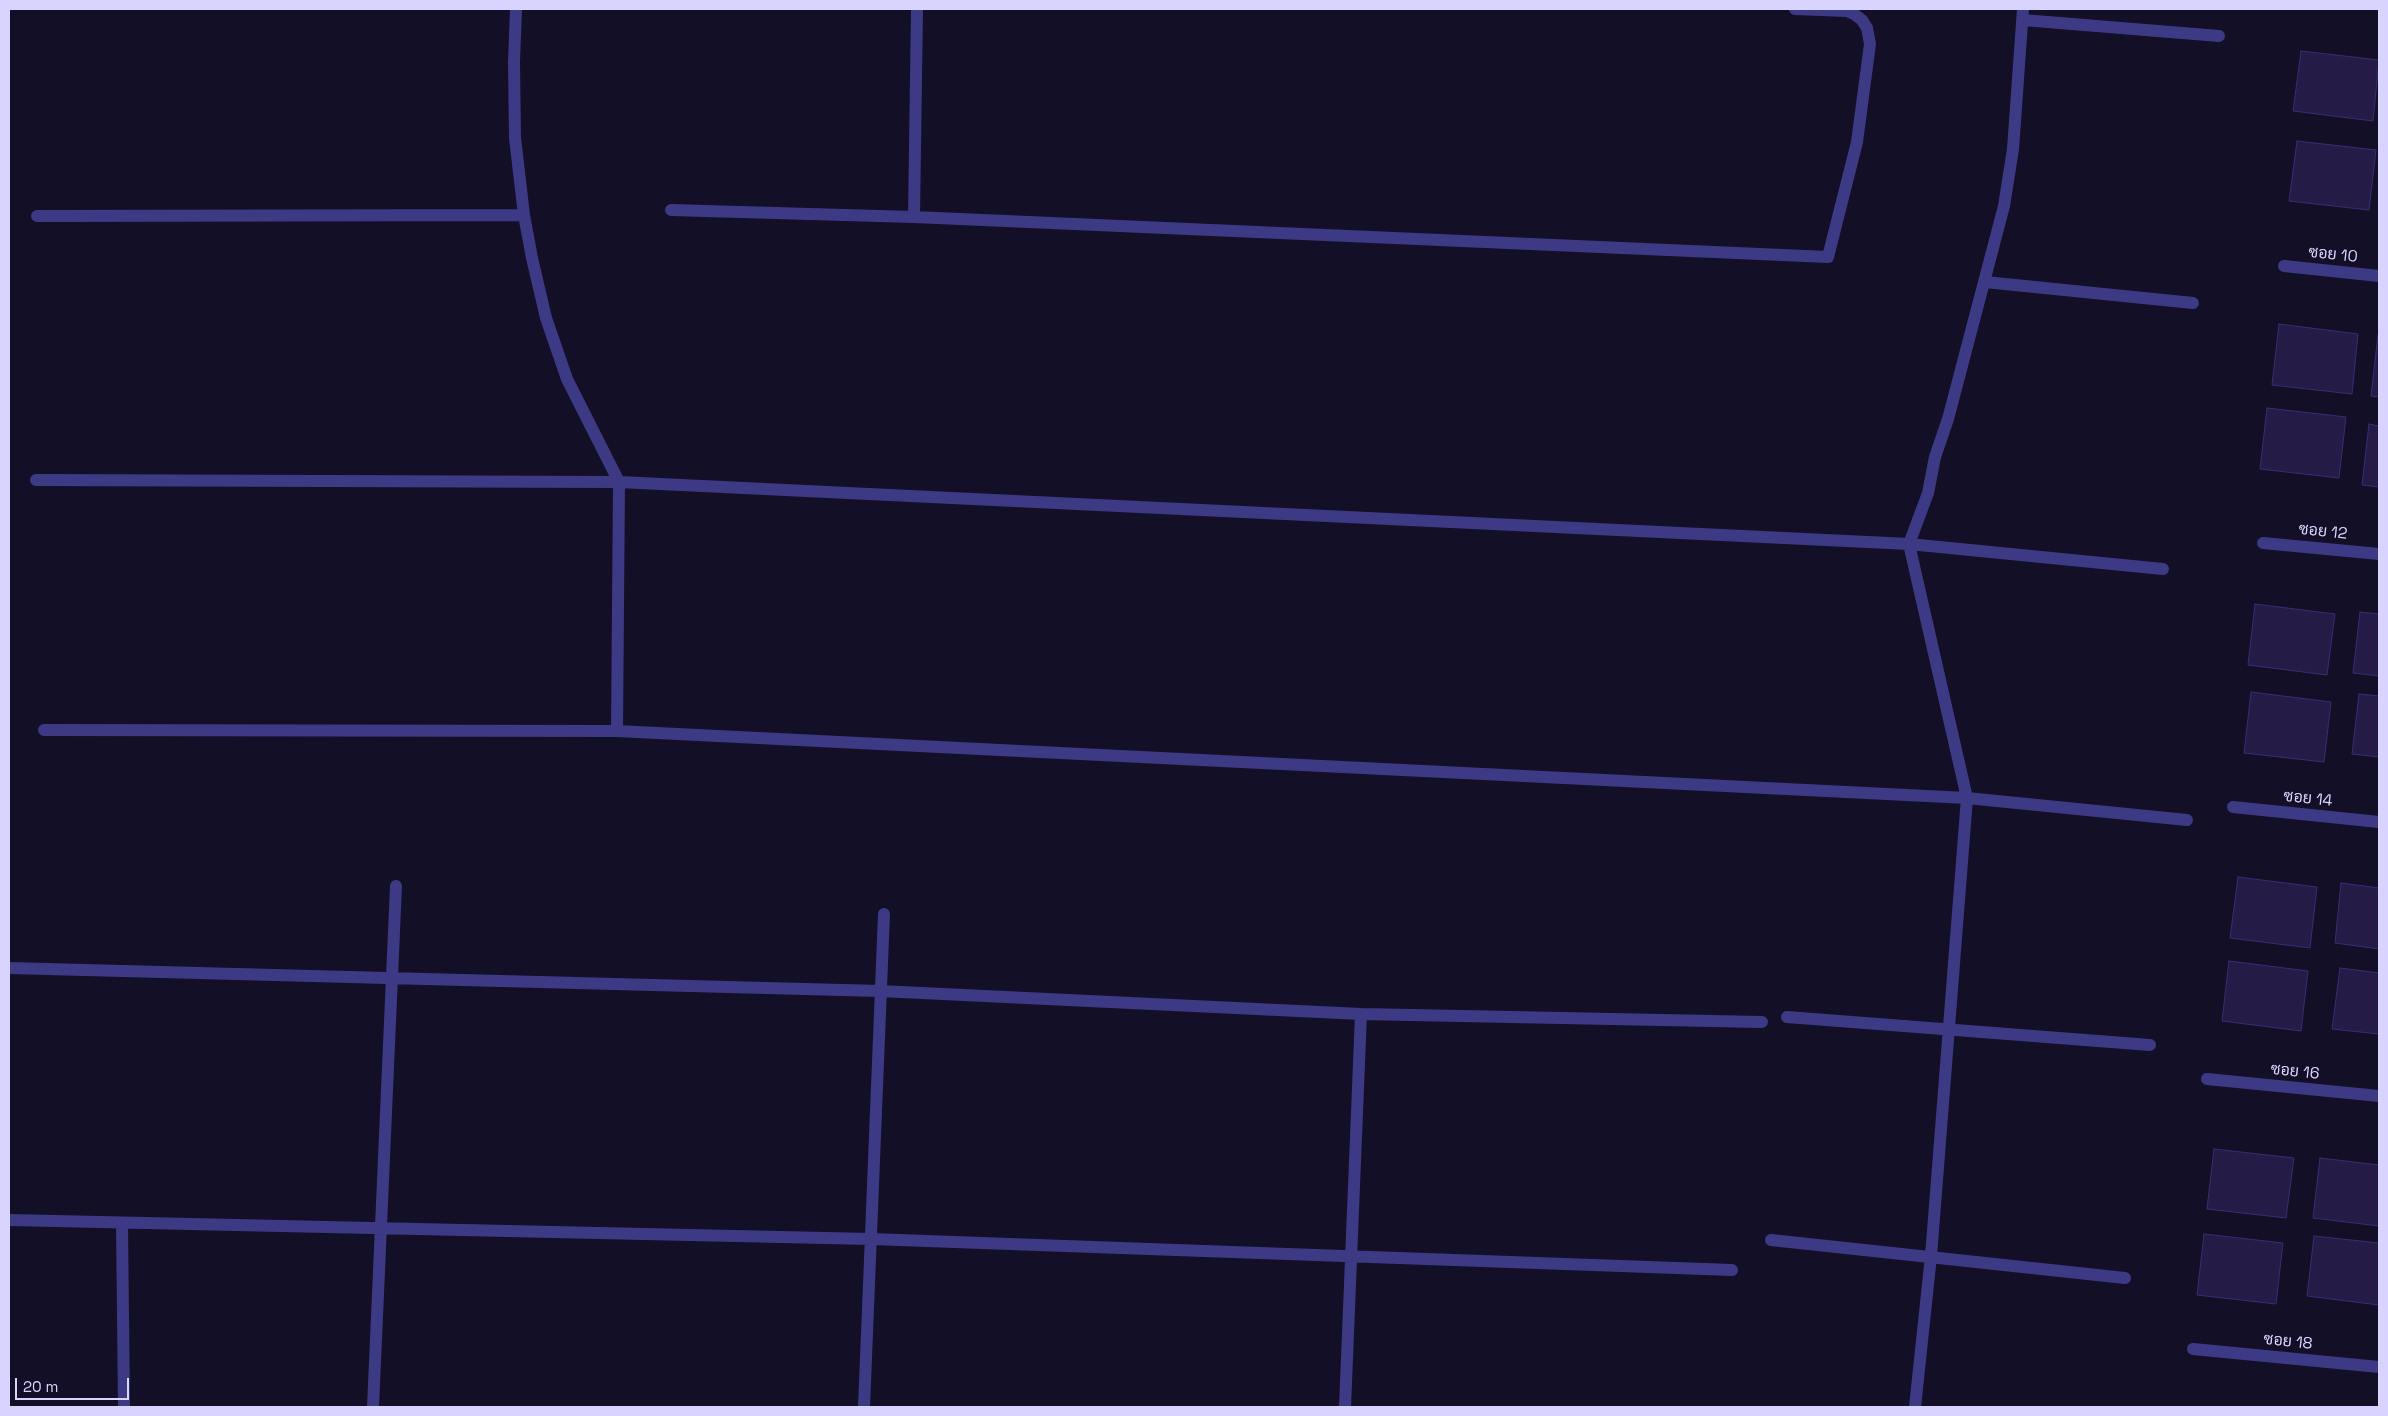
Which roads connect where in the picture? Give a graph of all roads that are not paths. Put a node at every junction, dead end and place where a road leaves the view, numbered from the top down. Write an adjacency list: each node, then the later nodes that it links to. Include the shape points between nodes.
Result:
1 (516, 9): 7 (street, via 515,138)
2 (917, 9): 9 (street)
3 (1796, 9): 9 (street, via 1854,14 1867,28 1870,44 1856,142 1828,257)
4 (2023, 14): 5 (street); 12 (street, via 2011,158 2004,206)
5 (2219, 36)
6 (671, 210): 9 (street)
7 (524, 215): 8 (street); 15 (street, via 546,318 566,379)
8 (37, 216)
9 (914, 217)
10 (2284, 266): 11 (street, ซอย 10)
11 (2379, 276)
12 (1985, 282): 13 (street); 17 (street, via 1935,457 1928,493)
13 (2193, 303)
14 (36, 480): 15 (street)
15 (618, 482): 17 (street); 21 (street)
16 (2263, 542): 18 (street, ซอย 12)
17 (1909, 544): 19 (street); 22 (street)
18 (2379, 554)
19 (2163, 569)
20 (44, 730): 21 (street)
21 (617, 731): 22 (street)
22 (1967, 798): 24 (street); 34 (street)
23 (2233, 807): 25 (street, ซอย 14)
24 (2187, 820)
25 (2379, 822)
26 (396, 886): 29 (street)
27 (884, 914): 30 (street)
28 (9, 968): 29 (street)
29 (392, 979): 30 (street); 40 (street)
30 (880, 991): 31 (street); 41 (street)
31 (1362, 1014): 33 (street); 43 (street)
32 (1787, 1017): 34 (street)
33 (1762, 1022)
34 (1948, 1028): 35 (street); 44 (street)
35 (2150, 1045)
36 (2207, 1079): 37 (street, ซอย 16)
37 (2379, 1096)
38 (9, 1220): 39 (street)
39 (122, 1222): 40 (street); 49 (street)
40 (381, 1229): 41 (street); 50 (street)
41 (871, 1240): 43 (street); 51 (street)
42 (1771, 1240): 44 (street)
43 (1351, 1256): 45 (street); 52 (street)
44 (1931, 1256): 46 (street); 53 (street)
45 (1732, 1270)
46 (2125, 1278)
47 (2193, 1349): 48 (street, ซอย 18)
48 (2379, 1367)
49 (124, 1407)
50 (373, 1407)
51 (864, 1407)
52 (1345, 1407)
53 (1915, 1407)

